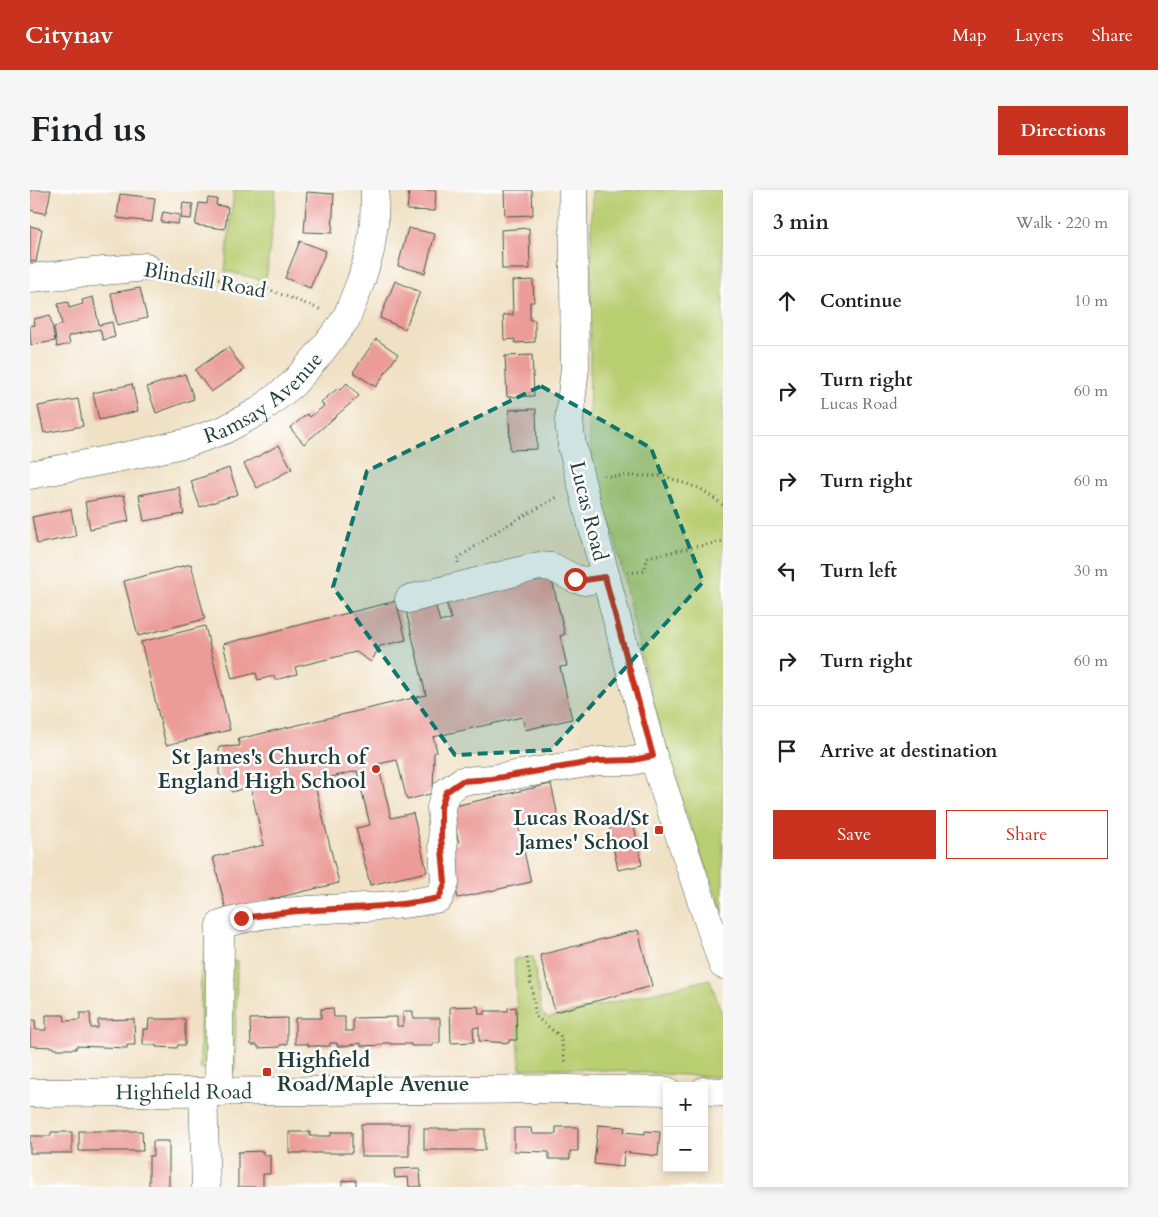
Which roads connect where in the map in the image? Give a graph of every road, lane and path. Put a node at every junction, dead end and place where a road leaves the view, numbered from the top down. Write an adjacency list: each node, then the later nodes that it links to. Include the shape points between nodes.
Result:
1 (376, 190): 5 (street, Ramsay Avenue, via 370,251)
2 (573, 190): 8 (street, Lucas Road, bridge, via 575,368 569,421 572,446)
3 (146, 267): 4 (street, Blindsill Road); 5 (path, Blindsill Road, via 262,287)
4 (30, 278)
5 (346, 319): 6 (street, Ramsay Avenue, via 293,384 259,410 224,430 171,447)
6 (30, 475)
7 (723, 541): 8 (path, via 648,557 644,571)
8 (605, 577): 9 (street, via 575,579 552,567 539,566); 10 (street, Lucas Road)
9 (409, 599)
10 (653, 756): 12 (street, Lucas Road); 16 (street, via 462,781 446,792 441,807 445,883 439,898 384,907 287,912 241,918 220,925)
11 (527, 958): 13 (path, via 536,1017 560,1036)
12 (723, 965)
13 (569, 1089): 14 (street, Highfield Road); 16 (street, Highfield Road)
14 (663, 1091)
15 (708, 1091): 17 (street)
16 (211, 1092): 18 (street, Highfield Road); 19 (street)
17 (723, 1092)
18 (30, 1093)
19 (206, 1187)

